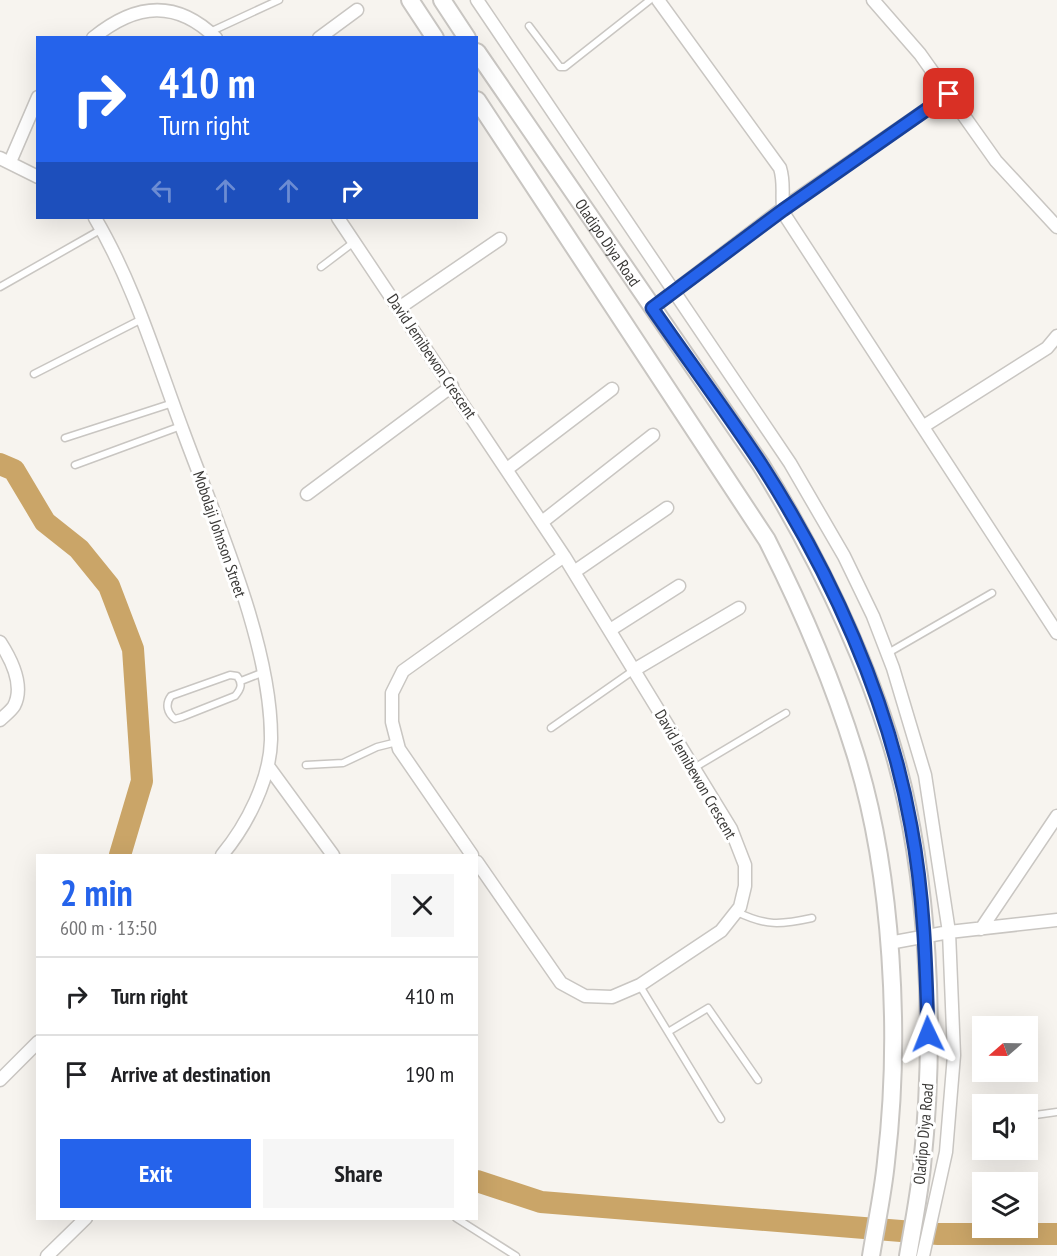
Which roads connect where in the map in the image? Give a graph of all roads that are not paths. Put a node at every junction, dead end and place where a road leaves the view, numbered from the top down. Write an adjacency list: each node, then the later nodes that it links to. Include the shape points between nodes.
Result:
1 (279, 0): 10 (lane)
2 (410, 0): 13 (main road)
3 (442, 0): 14 (main road)
4 (477, 0): 30 (street)
5 (650, 0): 9 (lane, via 565,67 560,67)
6 (658, 0): 21 (street, via 780,168 785,182)
7 (873, 0): 16 (street)
8 (357, 10): 12 (street)
9 (529, 26)
10 (214, 34): 11 (street, via 190,9 168,1 142,3)
11 (95, 36)
12 (323, 36)
13 (434, 36)
14 (466, 36)
15 (478, 53): 32 (main road, Oladipo Diya Road)
16 (949, 94): 21 (street); 24 (street, via 996,161)
17 (36, 101): 19 (street)
18 (478, 102): 78 (main road, Oladipo Diya Road, via 734,486 801,608 856,755 875,835)
19 (5, 160): 20 (street)
20 (36, 176)
21 (783, 210): 30 (street); 40 (street)
22 (96, 219): 25 (street, Mobolaji Johnson Street)
23 (339, 219): 27 (street, David Jemibewon Crescent)
24 (1057, 227)
25 (102, 229): 29 (lane); 33 (street, Mobolaji Johnson Street)
26 (500, 239): 31 (street)
27 (354, 241): 28 (lane); 31 (street, David Jemibewon Crescent)
28 (321, 267)
29 (0, 286)
30 (674, 292): 32 (street); 56 (street, via 824,518)
31 (399, 308): 36 (street, David Jemibewon Crescent)
32 (652, 308): 77 (main road, Oladipo Diya Road, via 761,465 833,593 891,744 911,826)
33 (142, 319): 35 (lane); 38 (street, Mobolaji Johnson Street)
34 (1057, 336): 40 (street, via 1047,348)
35 (34, 374)
36 (452, 386): 44 (street, David Jemibewon Crescent); 45 (street)
37 (612, 389): 44 (street)
38 (173, 403): 39 (street, Mobolaji Johnson Street); 42 (lane)
39 (181, 426): 43 (lane); 58 (street, Mobolaji Johnson Street, via 233,566)
40 (924, 426): 54 (street)
41 (653, 435): 47 (street)
42 (65, 438)
43 (75, 465)
44 (507, 469): 47 (street, David Jemibewon Crescent)
45 (307, 494)
46 (668, 508): 49 (street)
47 (542, 522): 48 (street, David Jemibewon Crescent)
48 (564, 556): 49 (street, David Jemibewon Crescent); 63 (street, via 403,670 392,693)
49 (574, 572): 53 (street, David Jemibewon Crescent)
50 (679, 586): 53 (street)
51 (992, 593): 56 (lane)
52 (739, 608): 57 (street)
53 (609, 630): 57 (street, David Jemibewon Crescent)
54 (1057, 633)
55 (0, 642): 61 (street, via 13,662 17,685 14,706)
56 (887, 653): 76 (street, via 925,775)
57 (634, 670): 62 (lane); 66 (street, David Jemibewon Crescent)
58 (264, 672): 59 (lane); 65 (street, Mobolaji Johnson Street, via 270,709)
59 (241, 681): 59 (lane, via 231,675 171,696 167,708 175,719 182,717 235,696)
60 (786, 713): 66 (lane)
61 (0, 720)
62 (551, 728)
63 (397, 742): 64 (lane, via 343,763); 70 (street)
64 (306, 765)
65 (268, 766): 68 (street, Mobolaji Johnson Street, via 250,811); 69 (street)
66 (694, 768): 72 (street, David Jemibewon Crescent, via 731,830 745,865 745,886)
67 (1057, 816): 75 (street)
68 (223, 854)
69 (332, 854)
70 (471, 854)
71 (478, 862): 79 (street, David Jemibewon Crescent, via 561,983 585,996 612,997)
72 (736, 912): 73 (lane, via 771,924); 79 (street, David Jemibewon Crescent, via 721,932)
73 (812, 918)
74 (1057, 920): 75 (street)
75 (981, 929): 76 (street)
76 (949, 933): 77 (street); 93 (street, via 954,1055 946,1152)
77 (925, 939): 78 (street); 92 (main road, Oladipo Diya Road, via 929,1057 922,1167)
78 (888, 943): 91 (main road, Oladipo Diya Road, via 892,1058 886,1161)
79 (640, 985): 80 (lane)
80 (668, 1032): 83 (lane, via 708,1008); 86 (lane)
81 (36, 1044): 82 (street)
82 (0, 1080)
83 (759, 1080)
84 (1057, 1112): 85 (lane)
85 (1038, 1115)
86 (721, 1119)
87 (84, 1220): 89 (street)
88 (459, 1220): 90 (lane)
89 (47, 1256)
90 (516, 1256)
91 (871, 1256)
92 (908, 1256)
93 (923, 1256)

